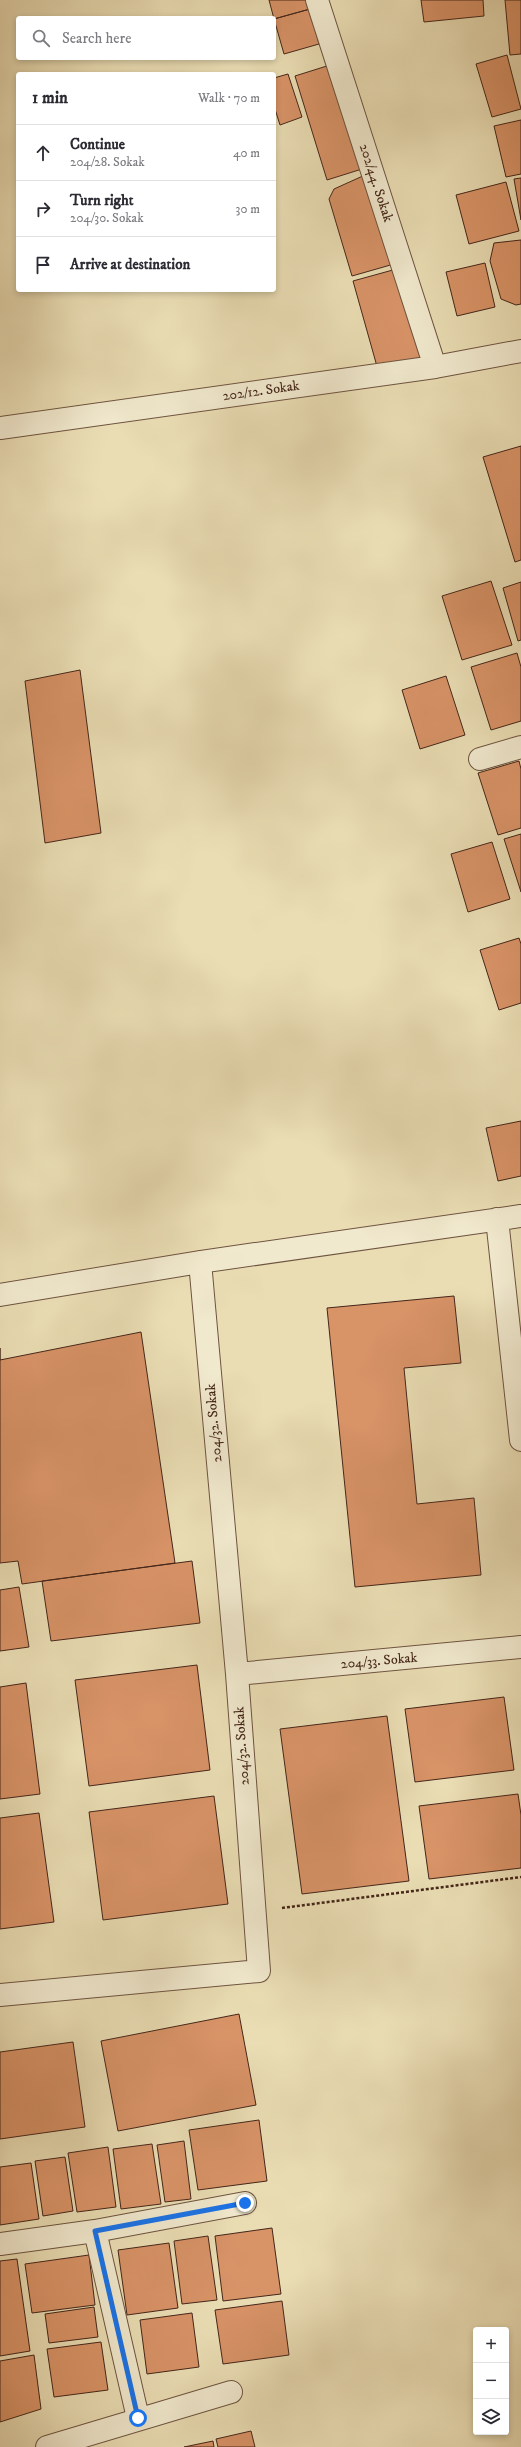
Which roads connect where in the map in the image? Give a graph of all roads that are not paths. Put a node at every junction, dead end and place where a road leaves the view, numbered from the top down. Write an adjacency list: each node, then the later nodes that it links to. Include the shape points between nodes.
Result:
1 (317, 0): 3 (street, 202/44. Sokak)
2 (521, 351): 3 (street, 202/12. Sokak)
3 (435, 367): 4 (street, 202/12. Sokak)
4 (0, 428)
5 (521, 747): 6 (street)
6 (480, 759)
7 (521, 1216): 8 (street)
8 (497, 1219): 9 (street); 11 (street)
9 (200, 1262): 10 (street); 13 (street, 204/32. Sokak)
10 (0, 1295)
11 (521, 1440)
12 (521, 1647): 13 (street, 204/33. Sokak)
13 (236, 1674): 14 (street, 204/32. Sokak, via 259,1971)
14 (0, 1995)
15 (245, 2203): 16 (street)
16 (95, 2231): 17 (street); 19 (street)
17 (0, 2244)
18 (231, 2392): 19 (street)
19 (138, 2418): 20 (street)
20 (47, 2447)

